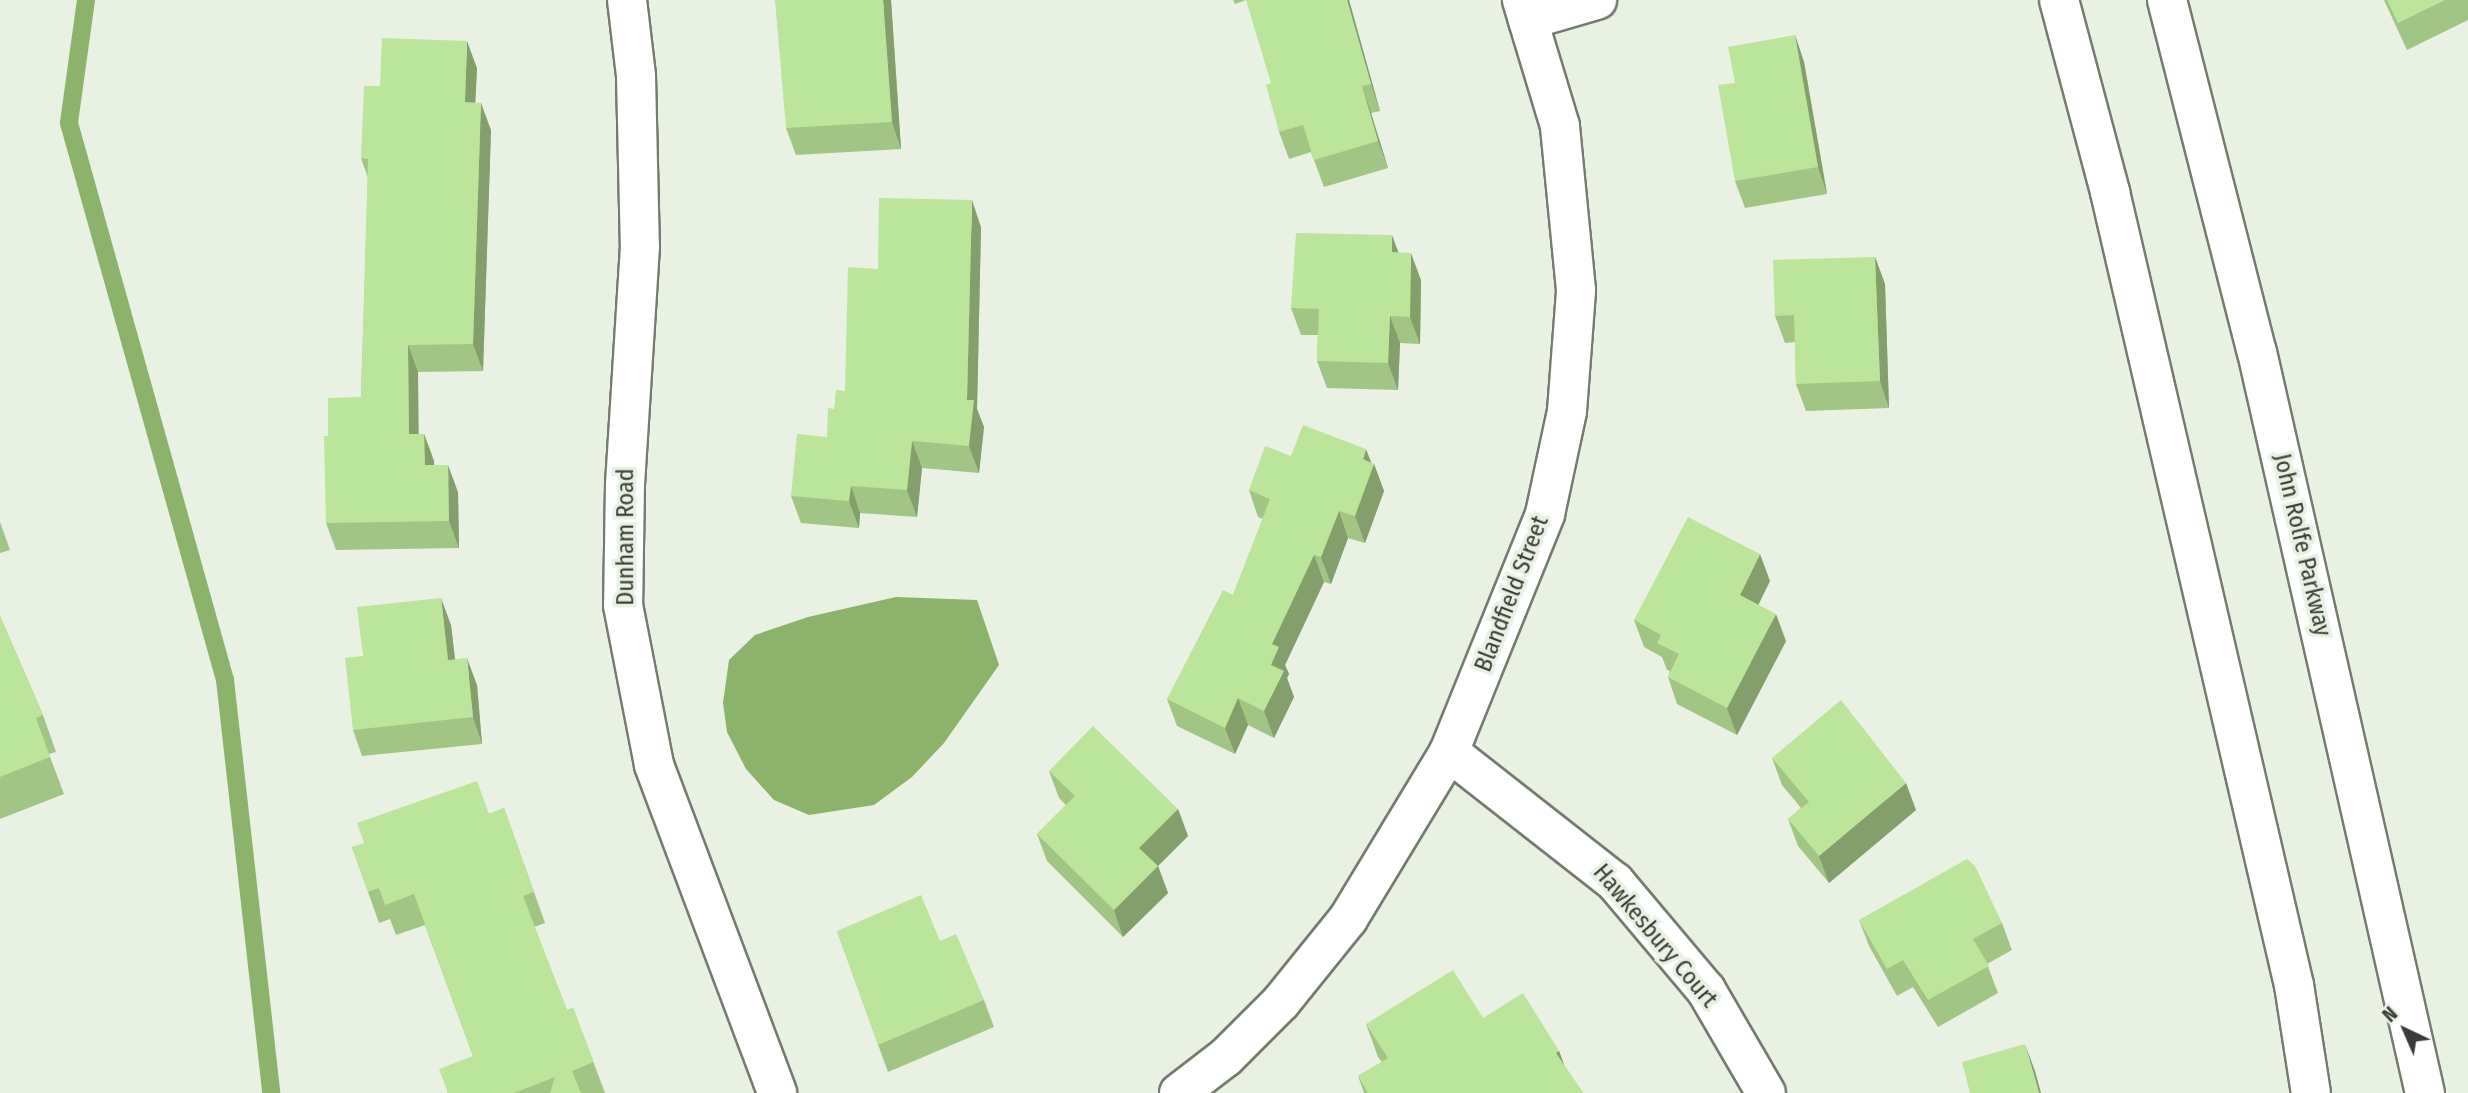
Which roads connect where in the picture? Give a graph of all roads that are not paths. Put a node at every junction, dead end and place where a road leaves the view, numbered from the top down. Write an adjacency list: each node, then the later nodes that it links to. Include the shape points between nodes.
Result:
1 (627, 0): 7 (street, Dunham Road, via 636,76 640,246 625,484 623,605 654,765)
2 (1597, 0): 5 (street)
3 (2059, 0): 10 (street, via 2110,192 2294,985)
4 (2167, 0): 11 (street, John Rolfe Parkway, via 2260,365)
5 (1525, 10): 6 (street, Blandfield Street, via 1560,126 1575,276 1567,411 1545,514)
6 (1449, 752): 8 (street, Blandfield Street, via 1348,919 1281,1002 1226,1057); 9 (street, Hawkesbury Court, via 1615,881 1706,990)
7 (777, 1093)
8 (1179, 1093)
9 (1766, 1093)
10 (2311, 1093)
11 (2425, 1093)

